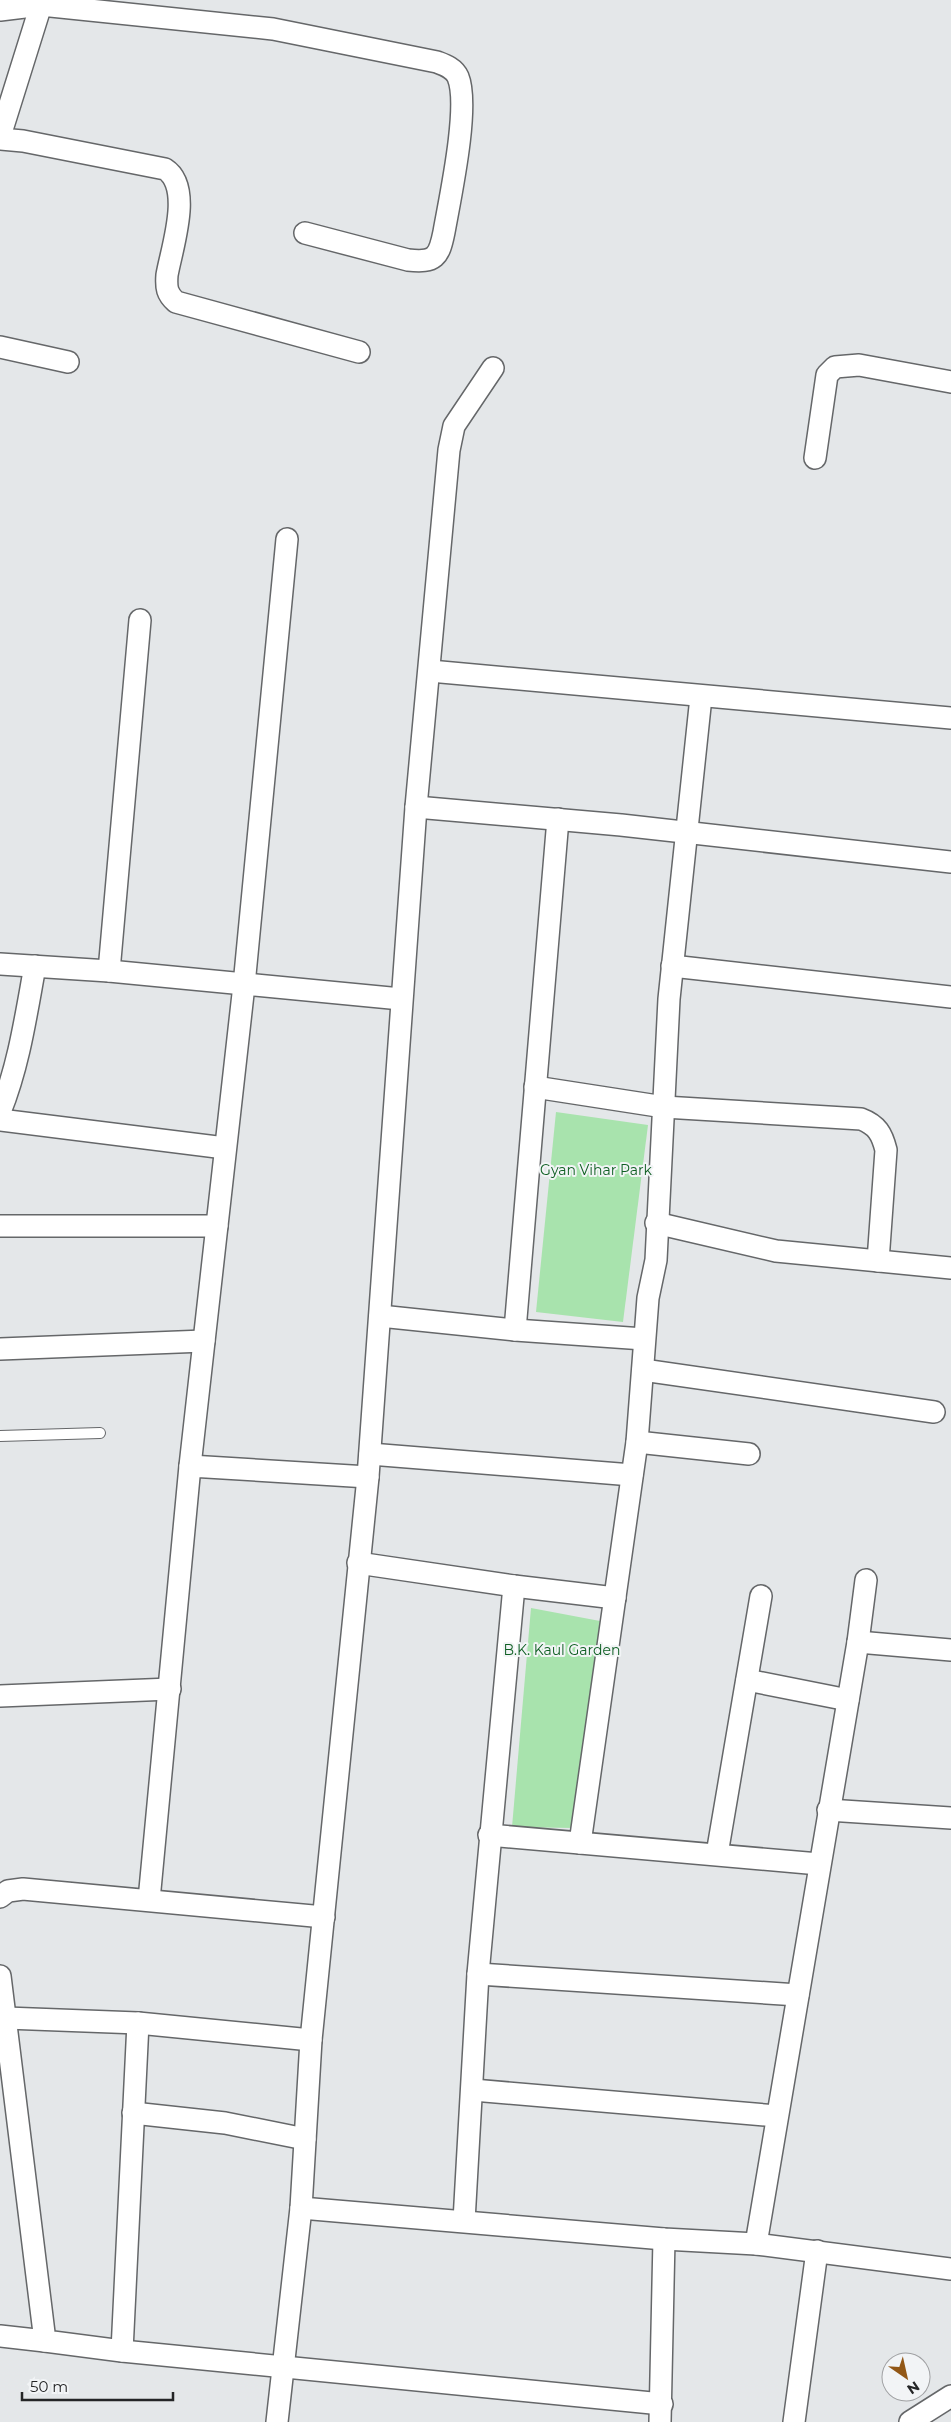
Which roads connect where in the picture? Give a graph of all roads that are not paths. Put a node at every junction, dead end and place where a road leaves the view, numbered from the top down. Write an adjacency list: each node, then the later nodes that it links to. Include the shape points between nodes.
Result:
1 (41, 6): 2 (street); 3 (street); 4 (street, via 273,29 450,67 458,75 461,89 460,128 444,232 435,258 425,262 408,260)
2 (0, 10)
3 (0, 137): 6 (street, via 165,169 173,174 179,188 180,203 167,275 169,296 176,302)
4 (305, 233)
5 (0, 346): 7 (street)
6 (359, 352)
7 (68, 362)
8 (493, 368): 13 (street, via 454,426)
9 (951, 382): 10 (street, via 859,365 835,368 827,375)
10 (815, 458)
11 (287, 539): 24 (street)
12 (140, 620): 23 (street)
13 (430, 671): 14 (street); 16 (street)
14 (701, 697): 15 (street); 18 (street)
15 (951, 718)
16 (416, 808): 17 (street); 26 (street)
17 (558, 819): 18 (street); 27 (street)
18 (686, 832): 19 (street); 22 (street)
19 (951, 862)
20 (0, 964): 21 (street)
21 (35, 966): 23 (street); 29 (street, via 20,1048)
22 (672, 966): 25 (street); 28 (street)
23 (109, 971): 24 (street)
24 (244, 985): 26 (street); 31 (street)
25 (951, 997)
26 (401, 999): 37 (street)
27 (535, 1087): 28 (street); 38 (street)
28 (664, 1107): 32 (street); 35 (street, via 861,1119 874,1124 886,1150)
29 (0, 1112)
30 (0, 1120): 31 (street)
31 (226, 1148): 34 (street)
32 (656, 1223): 35 (street, via 776,1250); 39 (street, via 656,1260)
33 (0, 1226): 34 (street)
34 (217, 1226): 40 (street)
35 (878, 1261): 36 (street)
36 (951, 1268)
37 (380, 1316): 38 (street); 47 (street)
38 (515, 1330): 39 (street)
39 (644, 1339): 42 (street)
40 (204, 1341): 41 (street); 49 (street)
41 (0, 1349)
42 (644, 1370): 43 (street); 46 (street)
43 (934, 1412)
44 (100, 1433): 45 (lane)
45 (0, 1436)
46 (637, 1442): 48 (street); 50 (street)
47 (370, 1454): 50 (street); 51 (street)
48 (749, 1454)
49 (190, 1466): 51 (street); 60 (street)
50 (632, 1475): 56 (street)
51 (368, 1476): 52 (street)
52 (358, 1563): 54 (street); 71 (street)
53 (866, 1580): 57 (street)
54 (514, 1586): 56 (street); 65 (street)
55 (761, 1596): 59 (street)
56 (616, 1598): 66 (street)
57 (858, 1642): 58 (street); 62 (street)
58 (951, 1650)
59 (747, 1680): 62 (street); 67 (street)
60 (170, 1689): 61 (street); 70 (street)
61 (0, 1696)
62 (848, 1700): 63 (street)
63 (828, 1810): 64 (street); 68 (street)
64 (951, 1818)
65 (490, 1835): 66 (street); 72 (street)
66 (580, 1844): 67 (street)
67 (717, 1854): 68 (street)
68 (819, 1864): 74 (street)
69 (2, 1891): 70 (street, via 23,1889)
70 (149, 1900): 71 (street)
71 (324, 1917): 77 (street)
72 (478, 1974): 74 (street); 78 (street)
73 (0, 1976): 75 (street)
74 (798, 1995): 80 (street)
75 (6, 2018): 76 (street); 89 (street)
76 (138, 2023): 77 (street); 79 (street)
77 (312, 2040): 81 (street)
78 (473, 2090): 80 (street); 83 (street)
79 (133, 2113): 81 (street, via 225,2123); 90 (street)
80 (778, 2116): 85 (street)
81 (305, 2139): 82 (street)
82 (301, 2208): 83 (street); 91 (street)
83 (464, 2220): 84 (street)
84 (664, 2239): 85 (street); 93 (street)
85 (756, 2244): 86 (street)
86 (817, 2251): 87 (street); 95 (street)
87 (951, 2269)
88 (0, 2336): 89 (street)
89 (45, 2341): 90 (street)
90 (122, 2351): 91 (street)
91 (283, 2366): 93 (street); 94 (street)
92 (951, 2396): 96 (street)
93 (661, 2413)
94 (277, 2422)
95 (794, 2422)
96 (910, 2422)

